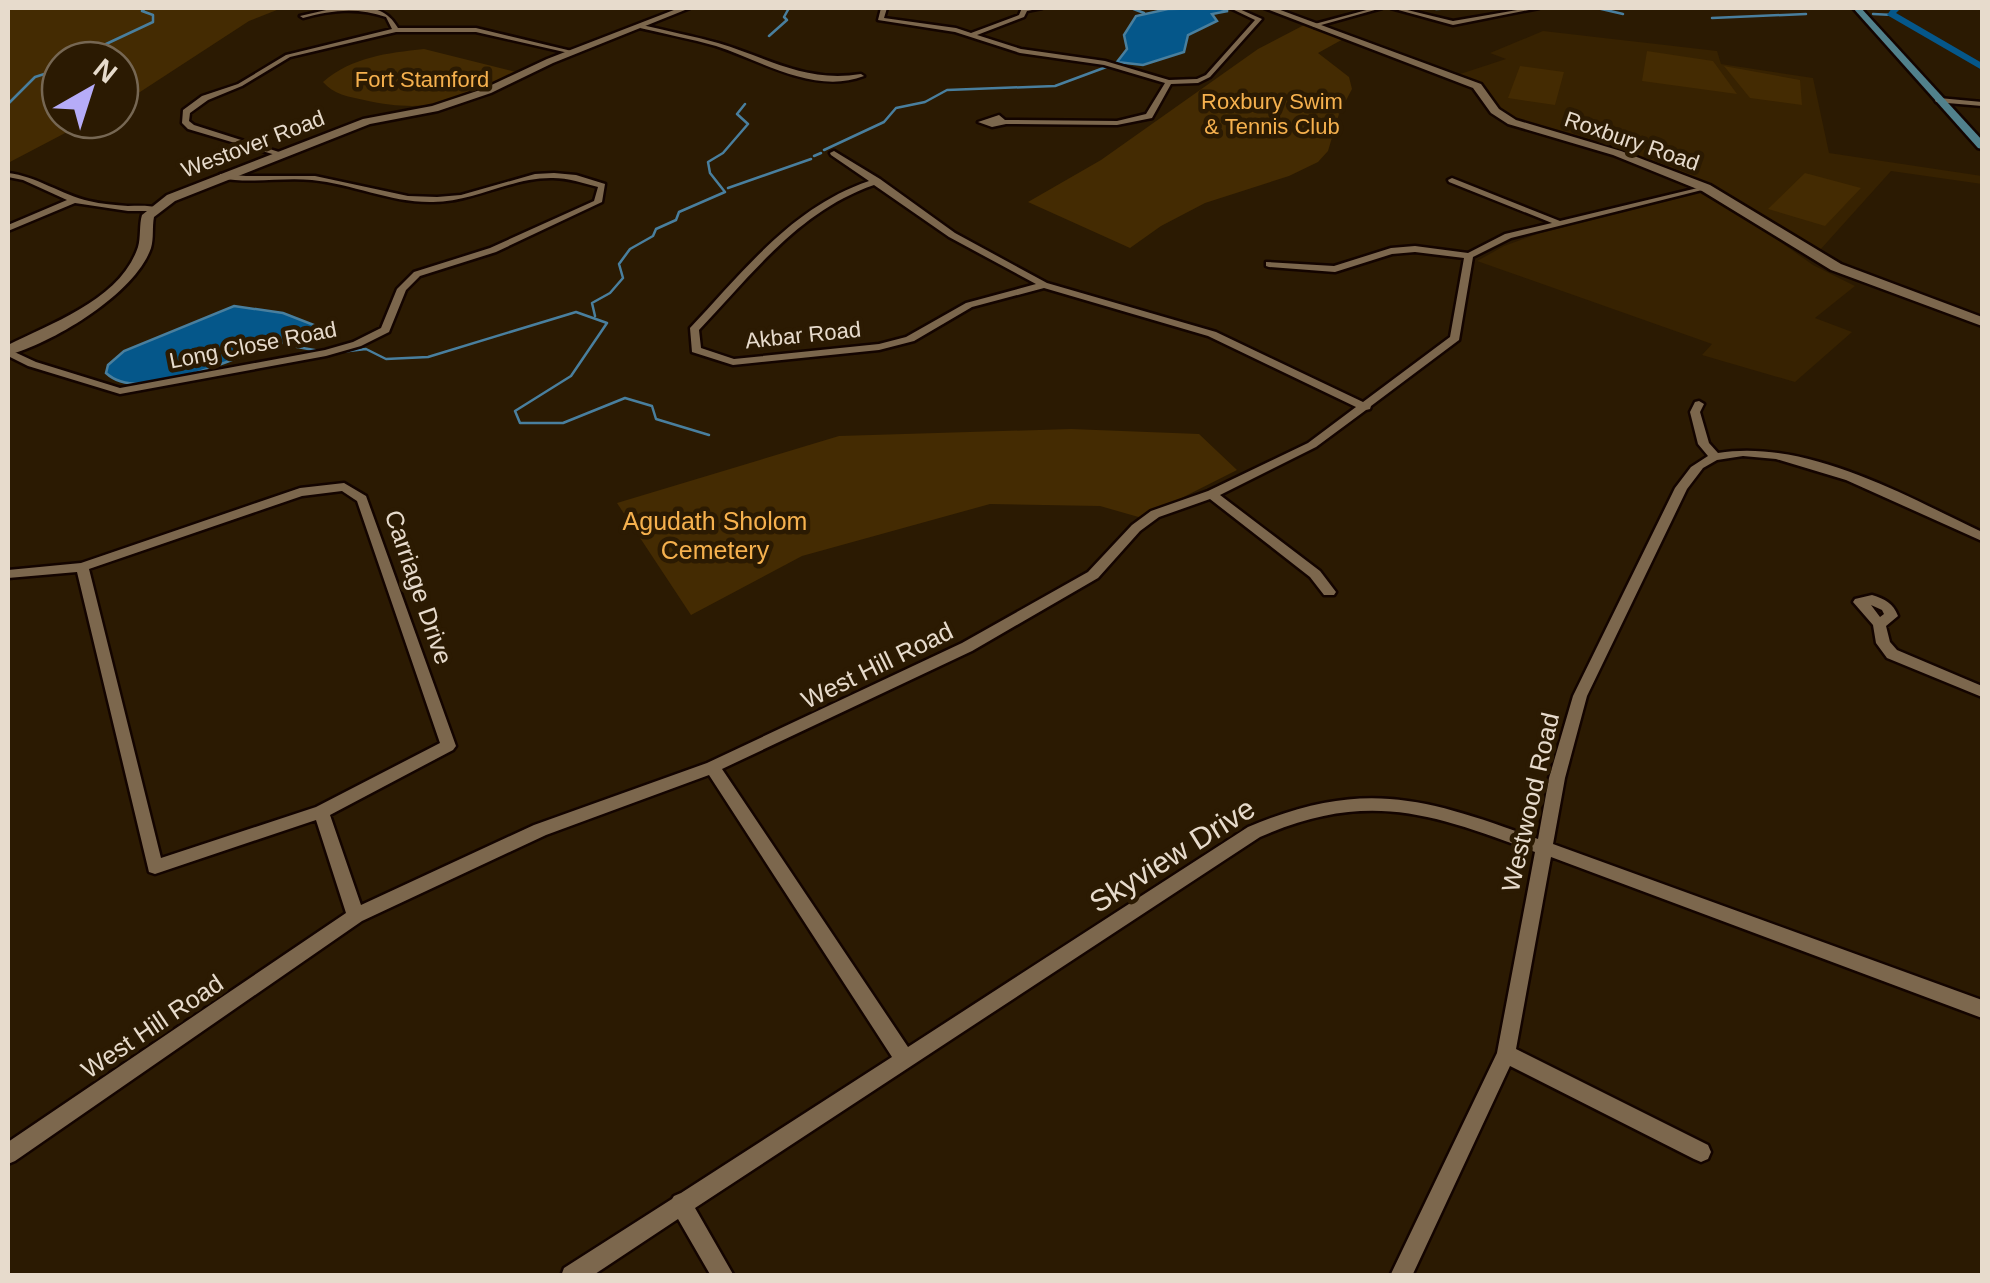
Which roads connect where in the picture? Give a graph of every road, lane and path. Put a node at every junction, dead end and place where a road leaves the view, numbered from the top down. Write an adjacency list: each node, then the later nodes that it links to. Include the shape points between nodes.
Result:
1 (686, 8): 13 (street, Westover Road)
2 (884, 8): 15 (street, via 880,19 887,22)
3 (1021, 8): 4 (street); 15 (street, via 1022,16)
4 (1039, 8)
5 (1234, 8): 18 (street, via 1259,20 1208,76)
6 (1268, 8): 12 (street, Roxbury Road)
7 (1378, 8): 12 (street)
8 (1394, 8): 9 (street, via 1453,23)
9 (1536, 8)
10 (1857, 8): 19 (main road)
11 (303, 16): 14 (street, via 371,10 388,16)
12 (1314, 25): 29 (street, Roxbury Road, via 1476,86 1494,112 1512,122)
13 (642, 27): 16 (street, Westover Road); 17 (street, via 720,46 793,74)
14 (396, 30): 16 (street, via 476,30); 24 (street, via 288,56 186,112 191,127)
15 (971, 35): 18 (street)
16 (573, 52): 24 (street, Westover Road, via 454,102 367,121)
17 (861, 76)
18 (1169, 82): 21 (street, via 1149,116 1117,123)
19 (1939, 100): 20 (street); 22 (main road)
20 (1982, 104)
21 (1004, 122)
22 (1982, 146)
23 (834, 153): 28 (street)
24 (276, 154): 26 (street, Westover Road)
25 (8, 176): 30 (street, via 25,176)
26 (223, 176): 31 (street, Westover Road); 40 (street, Long Close Road, via 321,179 430,200 545,174 570,173 602,186 598,202 492,250 418,274 402,290 386,330 342,349 120,391)
27 (1452, 180): 33 (street)
28 (878, 181): 38 (street, via 952,235); 38 (street, Akbar Road, via 803,215 694,330 696,350 734,362 879,347 992,297)
29 (1706, 188): 33 (street); 39 (street, Roxbury Road, via 1836,267)
30 (77, 199): 32 (street); 35 (street)
31 (154, 208): 32 (street); 34 (street)
32 (115, 210): 34 (street)
33 (1558, 222): 36 (street)
34 (145, 225): 40 (street, via 144,250 112,292)
35 (8, 228)
36 (1469, 256): 37 (street, via 1415,249 1335,269); 42 (street, West Hill Road, via 1455,338)
37 (1269, 264)
38 (1044, 285): 42 (street, via 1212,334)
39 (1982, 322)
40 (8, 352)
41 (1700, 404): 43 (street, via 1695,412 1704,444)
42 (1366, 407): 44 (street, West Hill Road, via 1284,462)
43 (1715, 457): 45 (street, via 1748,454 1818,466); 53 (street, Westwood Road, via 1681,488 1580,696)
44 (1212, 494): 48 (street); 51 (street, West Hill Road, via 1155,514 1093,576 967,647)
45 (1982, 537)
46 (82, 567): 47 (street, Carriage Drive); 52 (street, via 155,867); 52 (street, Carriage Drive, via 300,492 344,487 362,499 448,746)
47 (8, 574)
48 (1329, 592)
49 (1879, 624): 50 (street, via 1892,654)
50 (1982, 692)
51 (712, 767): 54 (street, West Hill Road, via 540,830); 57 (street)
52 (321, 812): 54 (street)
53 (1543, 846): 55 (street, Skyview Drive); 56 (street, Westwood Road); 57 (street, Skyview Drive, via 1396,804 1328,806 1287,817)
54 (356, 916): 59 (street, West Hill Road)
55 (1982, 1008)
56 (1506, 1054): 58 (street); 63 (street, Westwood Road)
57 (904, 1058): 60 (street, Skyview Drive)
58 (1701, 1152)
59 (8, 1154)
60 (681, 1202): 61 (street, Skyview Drive); 62 (street)
61 (572, 1276)
62 (723, 1276)
63 (1401, 1276)

